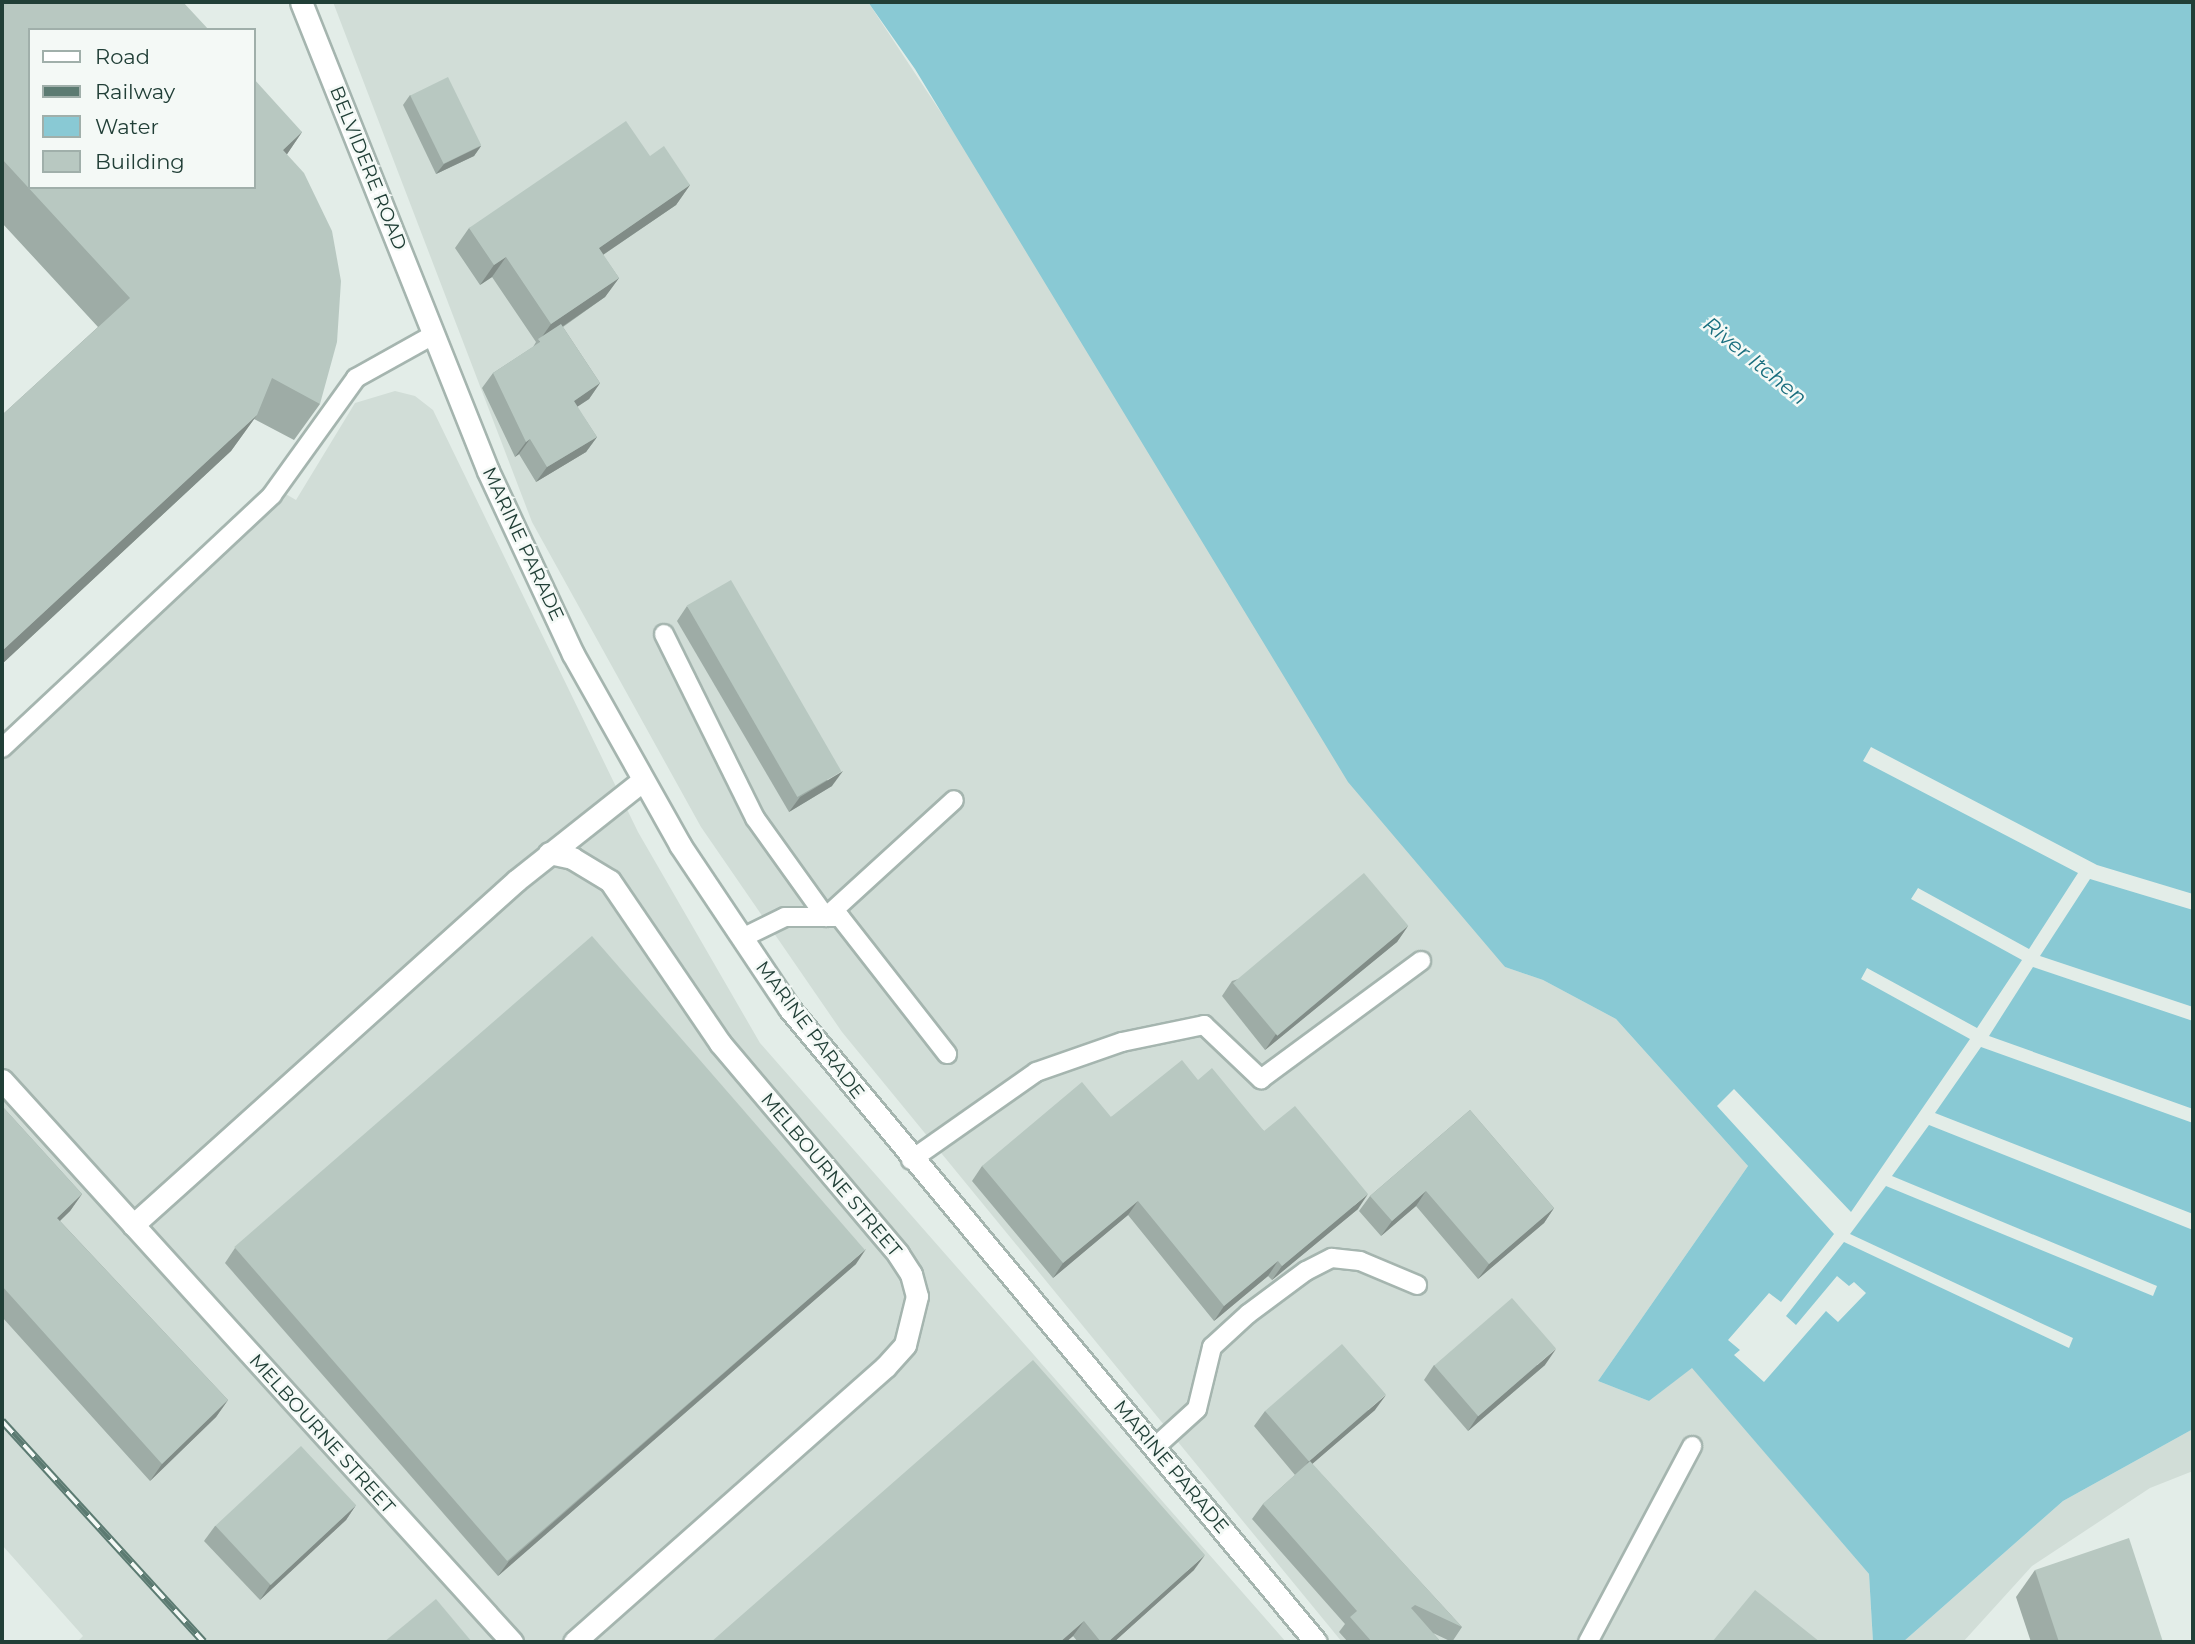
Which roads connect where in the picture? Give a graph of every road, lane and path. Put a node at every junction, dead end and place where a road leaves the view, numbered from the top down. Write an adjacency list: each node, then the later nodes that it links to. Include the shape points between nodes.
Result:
1 (301, 2): 2 (street, BELVIDERE ROAD)
2 (431, 336): 4 (lane, via 356,378 272,495); 5 (street, MARINE PARADE, via 573,654)
3 (664, 634): 8 (lane, via 755,818)
4 (2, 748)
5 (642, 781): 7 (street); 9 (street, MARINE PARADE)
6 (954, 800): 8 (lane)
7 (549, 853): 14 (street); 19 (street, MELBOURNE STREET, via 595,868 610,881 720,1043 898,1254 911,1274 917,1296 905,1345 885,1367)
8 (826, 917): 9 (lane, via 785,917); 11 (lane, via 840,917)
9 (742, 938): 13 (street, MARINE PARADE, via 789,1008)
10 (1421, 961): 13 (lane, via 1261,1079 1204,1025 1122,1042 1036,1073)
11 (947, 1054)
12 (2, 1080): 14 (street, MELBOURNE STREET)
13 (911, 1160): 17 (street, MARINE PARADE)
14 (133, 1225): 18 (street, MELBOURNE STREET)
15 (1417, 1285): 17 (lane, via 1360,1261 1332,1258 1306,1271 1212,1347 1197,1409)
16 (1692, 1446): 21 (lane)
17 (1154, 1448): 20 (street, MARINE PARADE)
18 (512, 1642)
19 (574, 1642)
20 (1316, 1642)
21 (1588, 1642)

